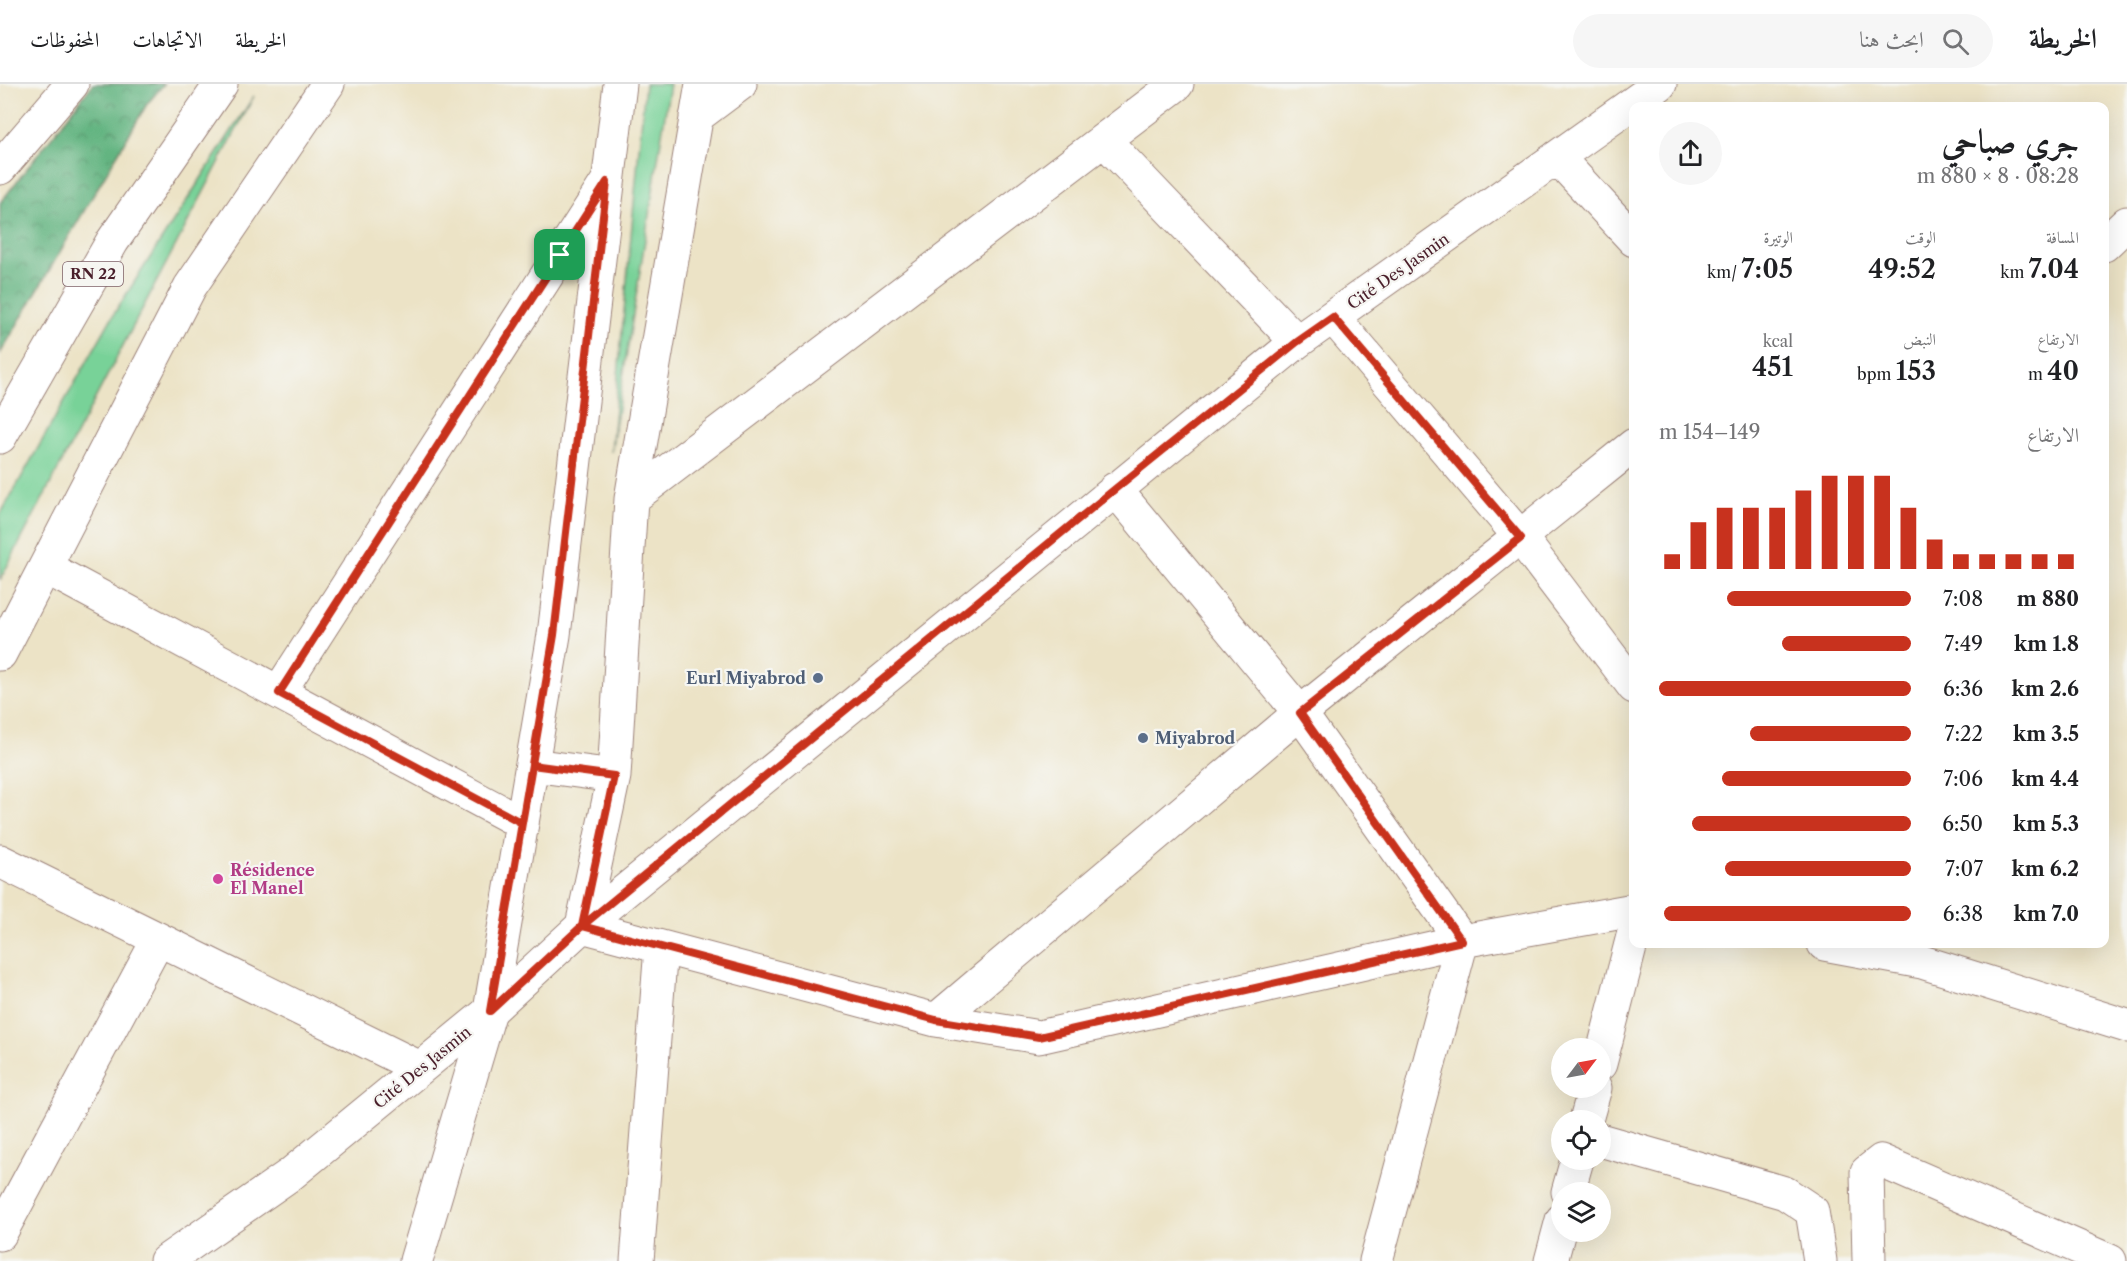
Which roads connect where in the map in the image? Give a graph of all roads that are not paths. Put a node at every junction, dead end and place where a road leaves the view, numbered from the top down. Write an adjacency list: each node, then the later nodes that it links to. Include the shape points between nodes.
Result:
1 (72, 84): 16 (street)
2 (220, 84): 13 (street, RN 22)
3 (229, 84): 13 (street, RN 22)
4 (328, 84): 28 (street, via 190,287)
5 (620, 84): 17 (street)
6 (702, 84): 12 (street)
7 (740, 84): 12 (street)
8 (1177, 84): 14 (street)
9 (1657, 85): 10 (street, Cité Des Jasmin)
10 (1633, 102)
11 (1629, 105): 15 (street, Cité Des Jasmin)
12 (696, 117): 26 (street)
13 (195, 118): 23 (street, RN 22, via 112,242)
14 (1104, 140): 22 (street); 26 (street)
15 (1557, 157): 19 (street); 21 (street, Cité Des Jasmin)
16 (0, 168)
17 (607, 182): 31 (street); 33 (street, via 554,635)
18 (2127, 223): 20 (street)
19 (1629, 235)
20 (2109, 240)
21 (1333, 317): 22 (street, Cité Des Jasmin); 27 (street)
22 (1297, 342): 25 (street, Cité Des Jasmin)
23 (0, 437)
24 (1629, 450): 27 (street)
25 (1115, 489): 32 (street); 38 (street, Cité Des Jasmin)
26 (631, 499): 34 (street)
27 (1521, 538): 30 (street); 32 (street)
28 (45, 567): 29 (street); 31 (street)
29 (0, 654)
30 (1629, 680)
31 (279, 693): 35 (street)
32 (1300, 713): 40 (street); 45 (street)
33 (532, 765): 34 (street); 35 (street)
34 (614, 776): 38 (street)
35 (522, 823): 44 (street)
36 (0, 861): 39 (street)
37 (1629, 911): 40 (street)
38 (582, 926): 41 (street); 44 (street, Cité Des Jasmin)
39 (158, 940): 48 (street); 50 (street)
40 (1462, 941): 45 (street, via 1039,1037); 55 (street)
41 (661, 947): 45 (street); 54 (street)
42 (1630, 948): 47 (street)
43 (1846, 948): 46 (street, via 1922,962)
44 (490, 1011): 48 (street, Cité Des Jasmin); 53 (street)
45 (936, 1020)
46 (2127, 1026)
47 (1607, 1038)
48 (420, 1068): 52 (street, Cité Des Jasmin, via 291,1174)
49 (1611, 1143): 57 (street, via 1785,1193 1812,1211)
50 (0, 1234)
51 (1556, 1242): 56 (street)
52 (166, 1261)
53 (416, 1261)
54 (637, 1261)
55 (1376, 1261)
56 (1551, 1261)
57 (1820, 1261)
58 (1869, 1261): 59 (street, via 1867,1172 1881,1161)
59 (2110, 1261)

